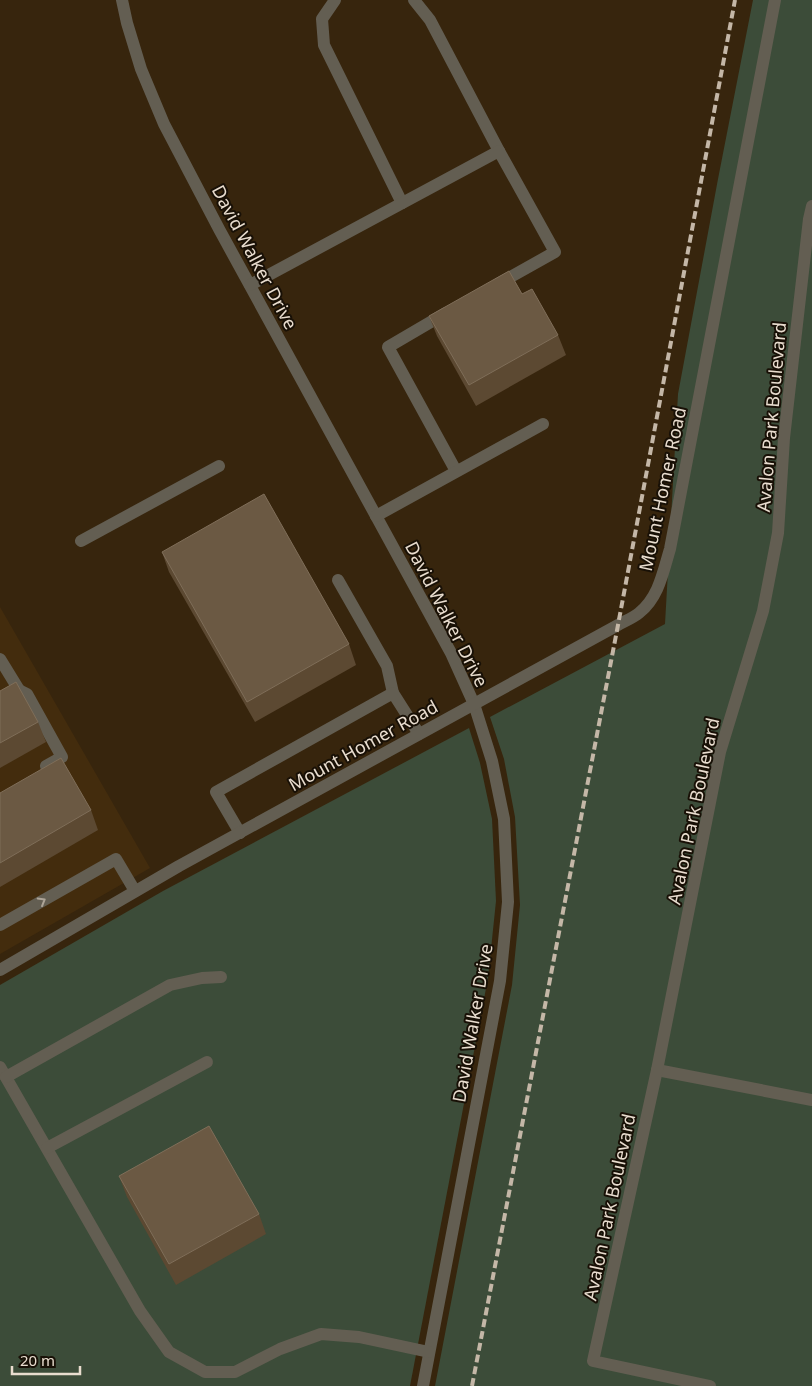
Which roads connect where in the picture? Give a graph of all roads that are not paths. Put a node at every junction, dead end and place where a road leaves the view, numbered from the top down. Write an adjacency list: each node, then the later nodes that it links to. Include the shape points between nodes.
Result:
1 (122, 0): 9 (street, David Walker Drive, via 141,69 164,124)
2 (335, 0): 6 (street, via 322,19 324,45)
3 (414, 0): 5 (street, via 430,20)
4 (775, 0): 22 (street, Mount Homer Road, via 670,549 657,590 639,613)
5 (499, 151): 6 (street); 10 (street, via 555,252)
6 (402, 203): 9 (street)
7 (812, 206): 8 (street, Avalon Park Boulevard)
8 (811, 220): 31 (street, Avalon Park Boulevard, via 784,438 778,533 763,611 720,752)
9 (250, 285): 15 (street, David Walker Drive)
10 (488, 290)
11 (454, 309): 14 (street, via 388,347)
12 (543, 424): 14 (street)
13 (219, 466): 16 (street)
14 (456, 471): 15 (street)
15 (376, 516): 22 (street, David Walker Drive, via 451,653)
16 (81, 541)
17 (338, 580): 20 (street, via 387,666)
18 (0, 659): 19 (street)
19 (18, 690): 21 (street); 24 (street, via 27,694 62,757)
20 (393, 693): 23 (street); 25 (street, via 216,792)
21 (0, 700)
22 (474, 704): 23 (street, Mount Homer Road); 35 (street, David Walker Drive, via 492,761 504,819 508,902 500,981)
23 (419, 734): 25 (street, Mount Homer Road)
24 (39, 771)
25 (240, 833): 26 (street, Mount Homer Road)
26 (135, 891): 27 (street, one-way to 26, via 116,859); 28 (street, Mount Homer Road)
27 (0, 925)
28 (0, 970)
29 (221, 977): 32 (street, via 170,985)
30 (207, 1062): 34 (street)
31 (657, 1070): 33 (street); 37 (street, Avalon Park Boulevard, via 593,1361)
32 (3, 1072): 34 (street)
33 (812, 1100)
34 (47, 1148): 35 (street, via 140,1311 169,1352 205,1372 235,1372 280,1349 321,1334 359,1337)
35 (429, 1352): 36 (street, David Walker Drive)
36 (422, 1386)
37 (710, 1386)

